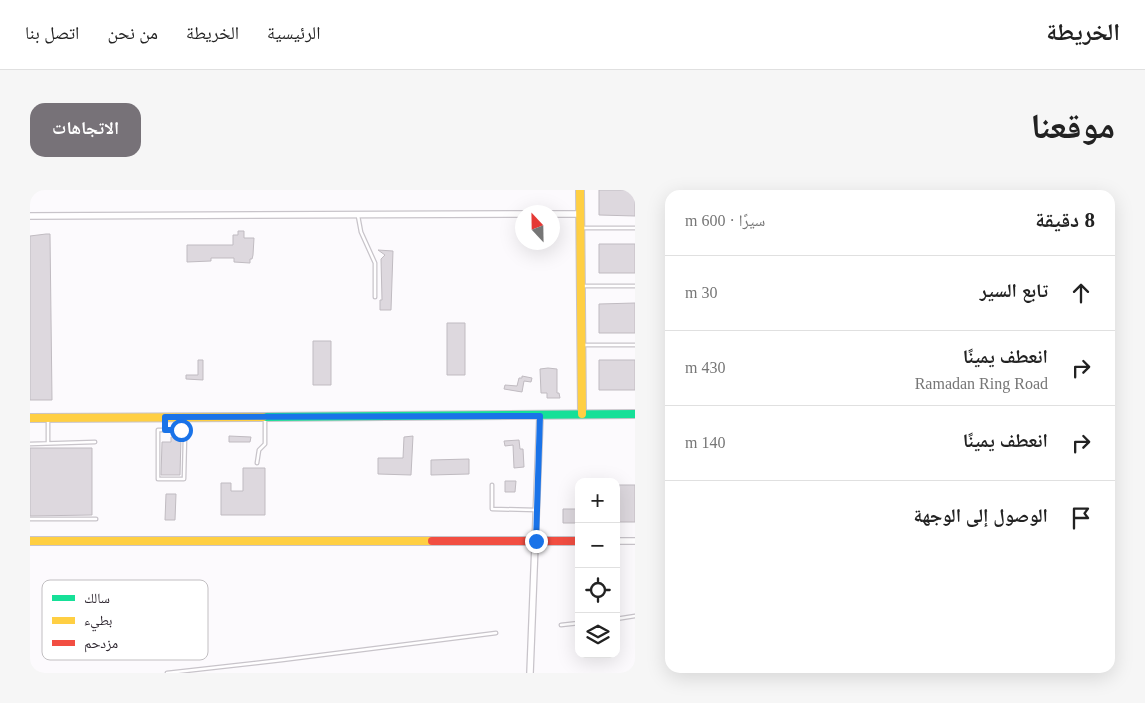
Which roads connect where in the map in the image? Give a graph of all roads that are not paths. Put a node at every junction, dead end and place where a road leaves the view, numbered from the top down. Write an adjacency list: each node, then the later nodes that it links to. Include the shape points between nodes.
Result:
1 (580, 190): 5 (street)
2 (358, 214): 3 (street); 6 (street); 11 (lane, via 361,232 375,263)
3 (515, 214)
4 (560, 214): 5 (street)
5 (580, 214): 7 (street)
6 (30, 216)
7 (581, 228): 8 (lane); 9 (street)
8 (635, 228)
9 (581, 286): 10 (lane); 12 (street)
10 (635, 286)
11 (375, 297)
12 (581, 345): 13 (lane); 14 (street)
13 (635, 345)
14 (582, 414): 15 (street); 16 (street)
15 (635, 414)
16 (540, 416): 18 (street); 27 (street)
17 (165, 417): 18 (street); 20 (street); 21 (lane)
18 (265, 417): 25 (lane, via 266,444 259,450)
19 (30, 418): 20 (street)
20 (48, 418): 23 (lane)
21 (165, 430): 21 (lane, via 158,430 158,479 184,479 185,436 181,430)
22 (95, 442): 23 (lane)
23 (48, 443): 24 (lane)
24 (30, 444)
25 (258, 463)
26 (492, 485): 27 (lane, via 492,509)
27 (537, 510): 31 (street)
28 (30, 519): 29 (lane)
29 (96, 519)
30 (30, 541): 31 (street)
31 (536, 541): 32 (street); 41 (street)
32 (575, 541)
33 (620, 541): 34 (street)
34 (635, 541)
35 (635, 616): 36 (lane)
36 (620, 618)
37 (575, 623): 38 (lane)
38 (561, 625)
39 (496, 633): 40 (lane)
40 (166, 673)
41 (530, 673)

